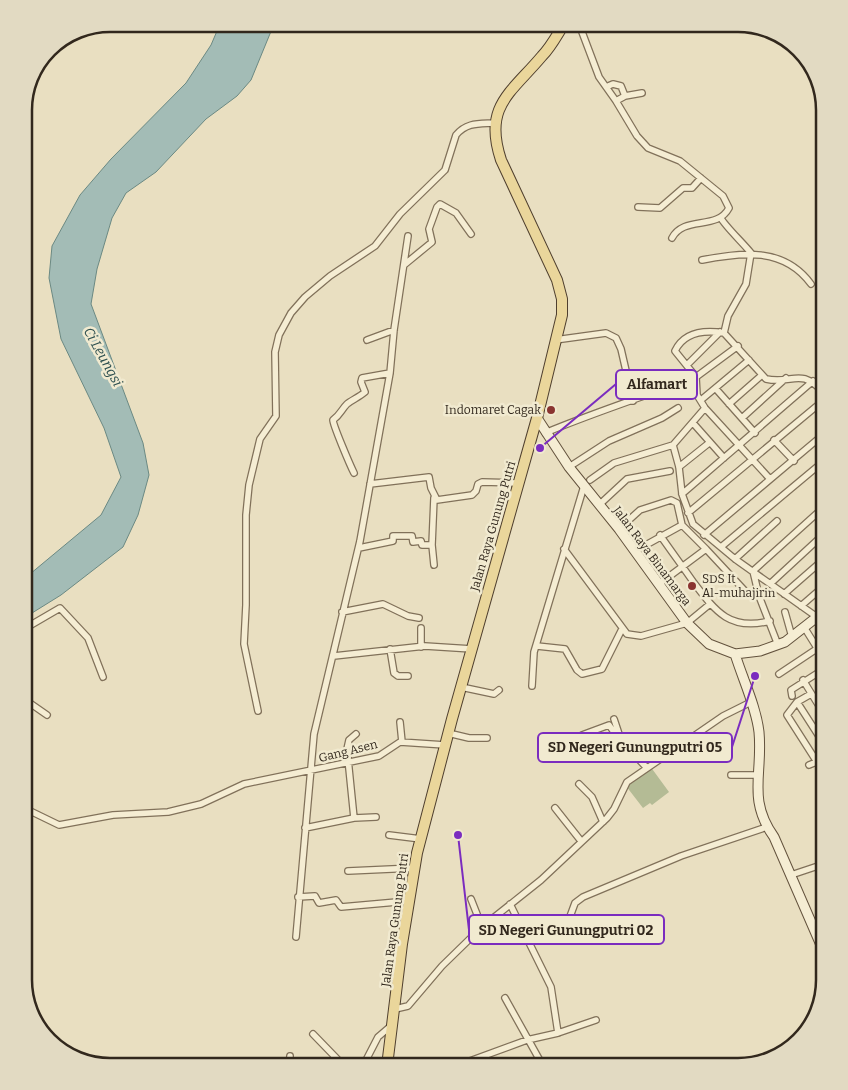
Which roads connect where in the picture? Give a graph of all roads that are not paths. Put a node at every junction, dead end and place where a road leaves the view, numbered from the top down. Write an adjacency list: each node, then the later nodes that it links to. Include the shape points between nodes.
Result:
1 (558, 33): 7 (main road, Jalan Raya Gunung Putri, via 544,55 503,102)
2 (582, 33): 3 (street, via 592,64)
3 (606, 87): 5 (street, via 613,84 622,86); 6 (street)
4 (642, 93): 5 (street)
5 (625, 96): 6 (street)
6 (616, 101): 8 (street, via 644,145 680,161)
7 (495, 123): 21 (main road, Jalan Raya Gunung Putri, via 501,160 560,290 562,307); 124 (street, via 468,124 460,130 445,170 400,214 375,246 313,289 282,328 276,352 276,416 262,432 249,485 246,515 244,644)
8 (701, 178): 9 (street, via 695,186 683,188 660,208); 10 (street, via 728,202 729,208)
9 (638, 207)
10 (721, 218): 13 (street, via 682,226); 14 (street)
11 (471, 234): 16 (street, via 456,213 440,204 429,229 432,242)
12 (408, 236): 16 (street)
13 (672, 238)
14 (750, 253): 15 (street); 17 (street, via 789,265 802,273); 19 (street, via 746,284)
15 (702, 260)
16 (404, 265): 18 (street)
17 (810, 284)
18 (394, 330): 20 (street); 25 (street)
19 (722, 333): 22 (street); 24 (street); 24 (street, via 691,334 681,342 674,350)
20 (366, 340)
21 (555, 340): 33 (street, via 606,333 616,338); 38 (main road, Jalan Raya Gunung Putri)
22 (738, 346): 23 (street); 27 (street)
23 (749, 360): 26 (street); 31 (street)
24 (687, 365): 27 (street)
25 (390, 373): 55 (street, via 360,380 365,392 333,420); 59 (street)
26 (762, 375): 28 (street, via 771,380); 34 (street)
27 (696, 377): 32 (street, via 696,391); 33 (street)
28 (786, 378): 29 (street, via 800,377); 39 (street)
29 (813, 381): 30 (street); 42 (street)
30 (816, 384)
31 (716, 389): 32 (street); 34 (street)
32 (701, 400): 37 (street)
33 (633, 401): 41 (street, via 584,416)
34 (730, 404): 39 (street)
35 (816, 406): 43 (street)
36 (678, 408): 51 (street, via 609,442)
37 (705, 408): 40 (street); 47 (street)
38 (536, 418): 41 (street, Jalan Raya Binamarga); 57 (main road, Jalan Raya Gunung Putri)
39 (742, 418): 42 (street)
40 (693, 423): 45 (street); 46 (street)
41 (546, 433): 51 (street, Jalan Raya Binamarga)
42 (755, 433): 47 (street)
43 (774, 440): 49 (street); 50 (street)
44 (816, 441): 50 (street)
45 (709, 442): 48 (street); 52 (street)
46 (673, 445): 52 (street); 58 (street, via 614,462)
47 (738, 447): 48 (street); 49 (street)
48 (724, 458): 60 (street)
49 (752, 459): 56 (street); 63 (street)
50 (794, 460): 56 (street)
51 (569, 467): 58 (street, Jalan Raya Binamarga)
52 (680, 467): 60 (street)
53 (816, 468): 72 (street)
54 (670, 471): 62 (street, via 627,479)
55 (354, 473)
56 (770, 479): 68 (street)
57 (518, 483): 61 (street, via 482,482 472,496); 107 (main road, Jalan Raya Gunung Putri)
58 (587, 483): 62 (street, Jalan Raya Binamarga); 74 (street)
59 (370, 484): 61 (street, via 429,477); 73 (street)
60 (682, 494): 63 (street)
61 (434, 498): 71 (street)
62 (599, 505): 67 (street, Jalan Raya Binamarga)
63 (688, 513): 68 (street, via 693,524)
64 (816, 514): 81 (street)
65 (777, 521): 77 (street)
66 (682, 525): 67 (street, via 676,503 671,500 640,510); 69 (street); 75 (street)
67 (619, 529): 76 (street, Jalan Raya Binamarga)
68 (704, 534): 72 (street)
69 (660, 535): 76 (street); 80 (street)
70 (816, 541): 82 (street)
71 (432, 545): 73 (street, via 413,542 412,536 406,535 393,536 391,542); 78 (street)
72 (721, 546): 77 (street)
73 (359, 548): 89 (street)
74 (564, 549): 99 (street); 103 (street)
75 (706, 549): 80 (street); 86 (street, via 746,592)
76 (635, 551): 83 (street, Jalan Raya Binamarga)
77 (735, 559): 81 (street)
78 (434, 565)
79 (816, 566): 85 (street)
80 (682, 567): 83 (street); 87 (street)
81 (753, 572): 82 (street); 86 (street)
82 (771, 583): 85 (street)
83 (659, 584): 96 (street, Jalan Raya Binamarga)
84 (816, 593): 88 (street)
85 (784, 594): 88 (street)
86 (759, 596): 94 (street)
87 (710, 604): 94 (street, via 737,623 755,625); 96 (street)
88 (801, 606): 91 (street)
89 (342, 612): 92 (street, via 383,604); 109 (street)
90 (785, 612): 100 (street)
91 (816, 613)
92 (418, 618)
93 (816, 619): 97 (street)
94 (770, 621): 101 (street)
95 (32, 623): 113 (street, via 60,608 88,638)
96 (687, 623): 99 (street, via 634,636); 108 (street, Jalan Raya Binamarga, via 709,644)
97 (804, 627): 100 (street); 102 (street)
98 (421, 628): 104 (street)
99 (622, 629): 103 (street, via 606,665 599,672 582,674 565,648)
100 (792, 636): 101 (street)
101 (778, 645): 108 (street)
102 (816, 645)
103 (537, 646): 115 (street, via 533,657)
104 (421, 647): 105 (street); 107 (street)
105 (390, 649): 109 (street); 112 (street, via 394,673)
106 (816, 649): 110 (street)
107 (472, 650): 116 (main road, Jalan Raya Gunung Putri)
108 (735, 654): 120 (street)
109 (334, 656): 141 (street, via 314,734)
110 (779, 674)
111 (816, 674): 114 (street)
112 (408, 676)
113 (103, 677)
114 (804, 680): 118 (street); 119 (street, via 791,690)
115 (532, 686)
116 (461, 687): 117 (street, via 494,694); 129 (main road, Jalan Raya Gunung Putri)
117 (499, 690)
118 (811, 694): 121 (street); 122 (street)
119 (792, 696)
120 (751, 702): 140 (street, via 722,716); 143 (street, via 759,734)
121 (797, 702): 128 (street); 136 (street, via 787,715)
122 (816, 702)
123 (32, 705): 125 (street)
124 (258, 711)
125 (47, 715)
126 (614, 718): 135 (street, via 619,734)
127 (400, 722): 133 (street)
128 (816, 732)
129 (448, 733): 132 (street); 134 (main road, Jalan Raya Gunung Putri)
130 (356, 734): 137 (street, via 348,742)
131 (582, 736): 135 (street, via 609,725 630,755)
132 (487, 738)
133 (402, 742): 134 (street); 137 (street, Gang Asen, via 379,756)
134 (445, 745): 153 (main road, Jalan Raya Gunung Putri)
135 (634, 755): 140 (street)
136 (816, 759)
137 (349, 763): 141 (street, Gang Asen); 148 (street)
138 (816, 763): 139 (street)
139 (809, 765)
140 (646, 767): 149 (street, via 627,782 614,809)
141 (312, 770): 146 (street, Gang Asen, via 244,784 201,804 168,812 113,815 59,825); 151 (street)
142 (732, 775): 143 (street)
143 (757, 775): 150 (street, via 760,812)
144 (579, 784): 149 (street, via 592,797)
145 (555, 808): 154 (street)
146 (32, 812)
147 (376, 817): 148 (street)
148 (354, 818): 151 (street)
149 (603, 822): 154 (street)
150 (767, 827): 158 (street); 163 (street, via 681,856 583,897 575,903)
151 (305, 828): 159 (street)
152 (389, 836): 153 (street)
153 (421, 839): 156 (main road, Jalan Raya Gunung Putri)
154 (581, 841): 162 (street, via 541,880)
155 (816, 867): 158 (street)
156 (414, 868): 157 (street); 161 (main road, Jalan Raya Gunung Putri)
157 (348, 870)
158 (791, 875): 165 (street)
159 (298, 897): 161 (street, via 315,896 320,903 336,900 341,908); 166 (street)
160 (471, 899): 164 (street)
161 (408, 901): 168 (main road, Jalan Raya Gunung Putri)
162 (510, 904): 164 (street); 171 (street, via 551,987)
163 (568, 922)
164 (482, 927): 168 (street, via 442,966 412,1003 404,1009)
165 (816, 933)
166 (296, 937)
167 (506, 998): 173 (street)
168 (395, 1010): 170 (main road, Jalan Raya Gunung Putri)
169 (596, 1020): 171 (street)
170 (392, 1025): 175 (street, via 378,1037); 176 (main road, Jalan Raya Gunung Putri)
171 (558, 1033): 173 (street)
172 (313, 1034): 174 (street)
173 (527, 1040): 177 (street); 178 (street)
174 (336, 1058)
175 (367, 1058)
176 (388, 1058)
177 (478, 1058)
178 (538, 1058)

